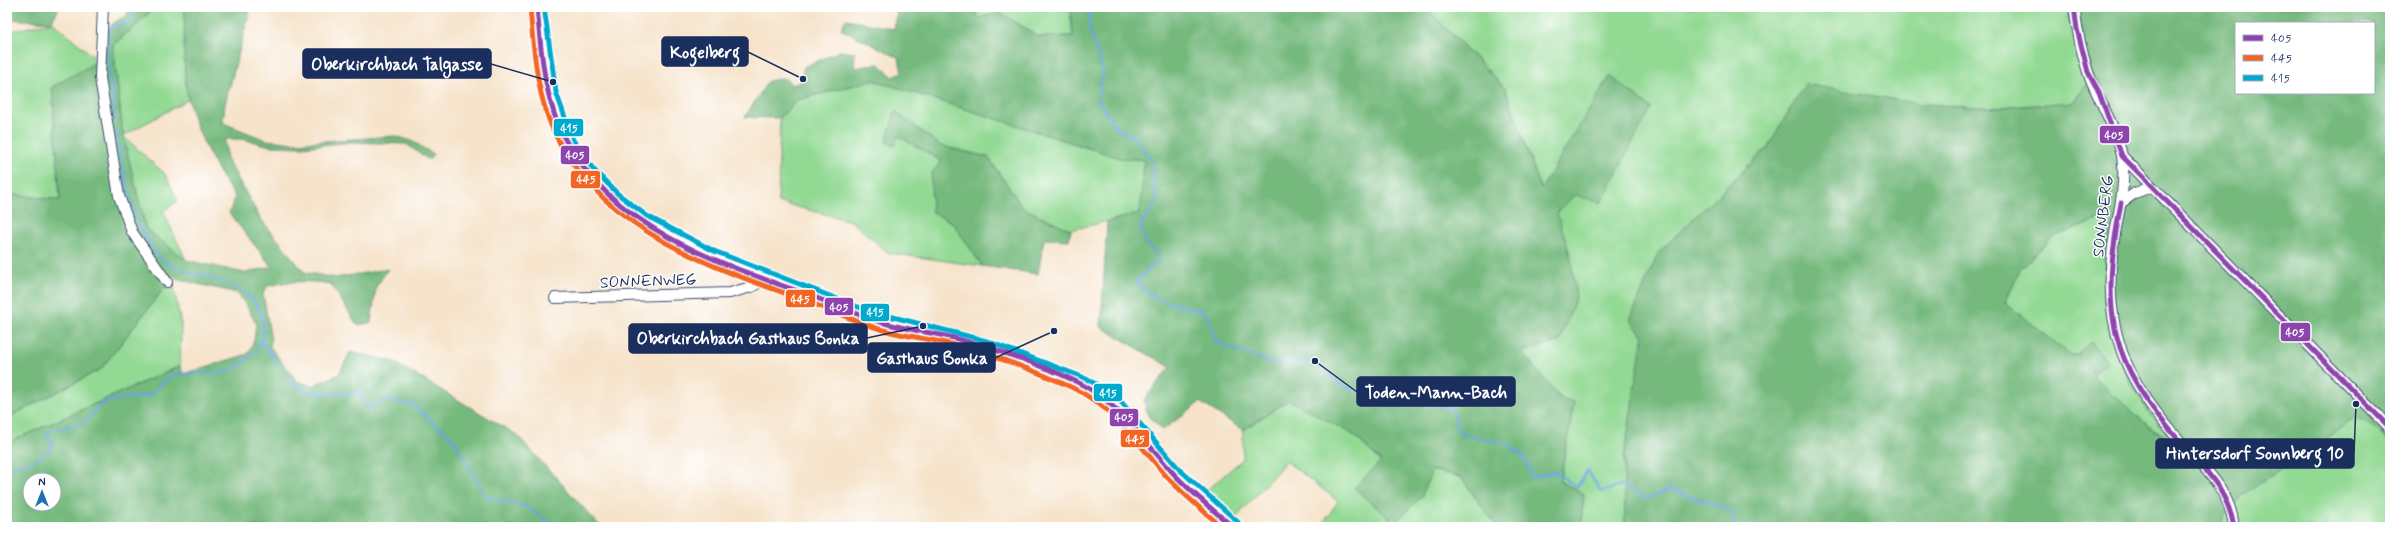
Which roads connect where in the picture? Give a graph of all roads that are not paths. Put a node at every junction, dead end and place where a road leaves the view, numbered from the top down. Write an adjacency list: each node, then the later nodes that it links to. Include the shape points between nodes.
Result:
1 (103, 7): 8 (street, via 100,78 119,196 132,232)
2 (537, 7): 7 (street, via 541,58 552,102 561,130 580,164 607,192 654,230)
3 (2074, 7): 4 (street, via 2088,72 2099,92)
4 (2122, 156): 5 (street, SONNBERG); 6 (street, SONNBERG)
5 (2151, 187): 6 (street); 10 (street, SONNBERG)
6 (2121, 203): 12 (street, SONNBERG, via 2110,270 2110,300 2113,325 2122,353 2148,401 2227,496)
7 (764, 280): 9 (street, SONNENWEG, via 730,293); 11 (street, via 881,322 954,339 1003,354 1060,374 1091,389 1118,408 1182,482)
8 (167, 282)
9 (555, 298)
10 (2390, 428)
11 (1233, 527)
12 (2234, 527)

